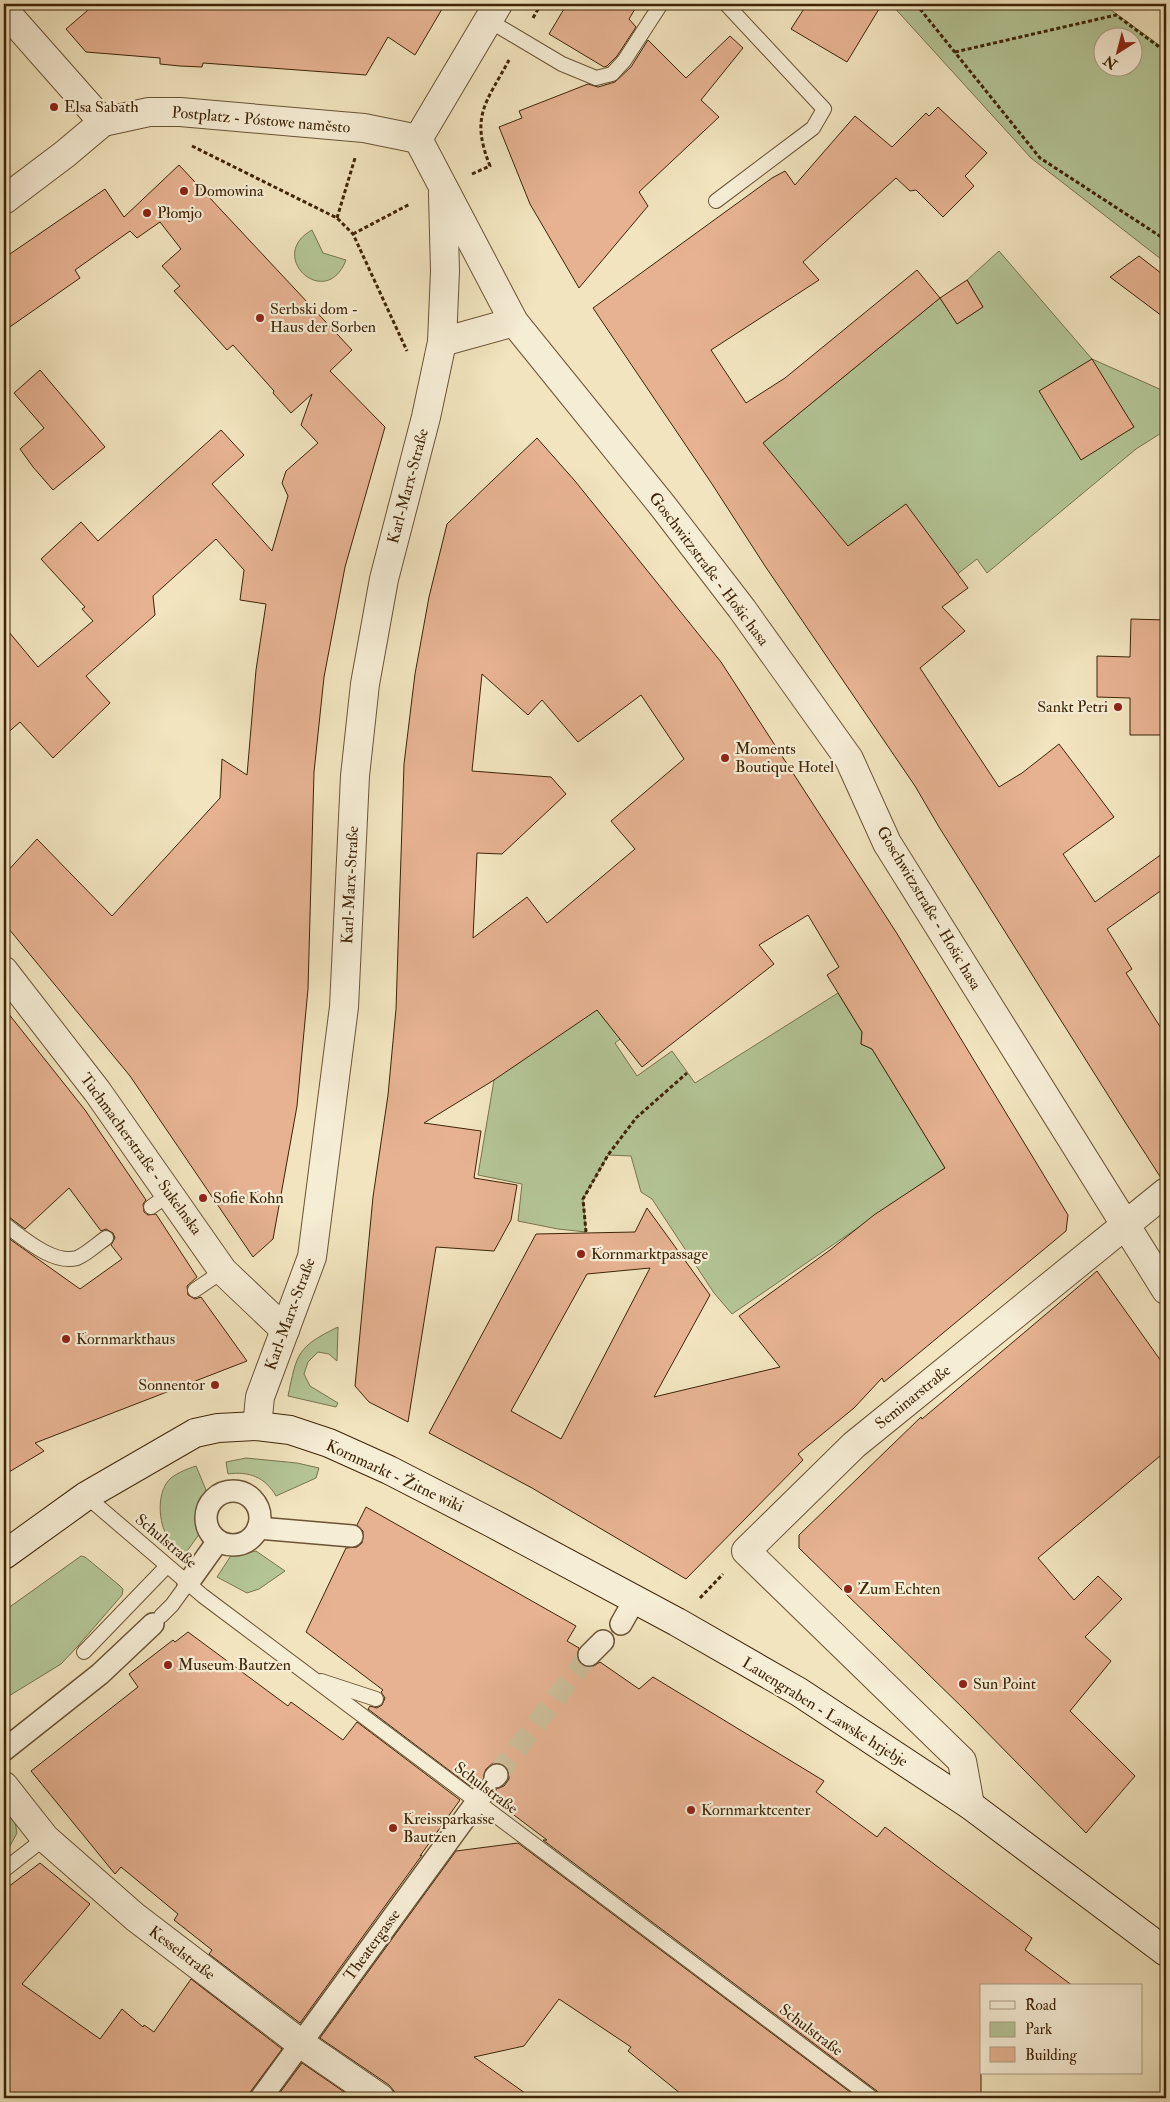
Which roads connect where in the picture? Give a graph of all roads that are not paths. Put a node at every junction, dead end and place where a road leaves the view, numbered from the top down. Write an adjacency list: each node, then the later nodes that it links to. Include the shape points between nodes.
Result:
1 (661, 4): 4 (lane, via 624,61 612,74 596,78 562,64 520,39)
2 (726, 4): 9 (lane, via 824,109 813,128)
3 (4, 10): 5 (street)
4 (493, 12): 6 (street)
5 (103, 122): 6 (street, Postplatz - Póstowe naměsto, via 149,112 180,112 364,128); 8 (street)
6 (418, 139): 7 (street)
7 (443, 188): 10 (street); 11 (street, via 445,271)
8 (4, 200)
9 (716, 201)
10 (514, 322): 11 (street); 15 (street, Goschwitzstraße - Hošic hasa, via 742,609 849,759 886,843)
11 (442, 342): 20 (street, Karl-Marx-Straße, via 384,579 365,684 354,776 344,1008 312,1257)
12 (4, 970): 17 (street, Tuchmacherstraße - Sukelnska, via 98,1091 161,1200)
13 (1166, 1192): 15 (street, Seminarstraße)
14 (4, 1224): 16 (lane, via 44,1252 61,1258 77,1258)
15 (1125, 1225): 19 (street, Goschwitzstraße - Hošic hasa); 39 (street, Seminarstraße, via 854,1445 746,1551 962,1761)
16 (106, 1238)
17 (224, 1271): 18 (lane); 20 (street, Tuchmacherstraße - Sukelnska)
18 (196, 1290)
19 (1166, 1290)
20 (285, 1330): 21 (street, Karl-Marx-Straße, via 260,1397)
21 (257, 1426): 22 (street, Kornmarkt - Žitne wiki, via 218,1428 195,1434); 29 (street, Kornmarkt - Žitne wiki, via 290,1430 321,1440 389,1470)
22 (86, 1496): 26 (street, Kornmarkt - Žitne wiki); 27 (lane, Schulstraße)
23 (258, 1528): 24 (street); 25 (street, via 241,1544 225,1544); 25 (street, via 260,1518 254,1501 238,1491 229,1491 213,1500 205,1516 211,1534)
24 (352, 1536)
25 (218, 1540): 28 (street)
26 (4, 1555)
27 (167, 1566): 28 (lane, Schulstraße); 33 (lane)
28 (188, 1583): 30 (lane); 34 (lane, Schulstraße)
29 (635, 1599): 31 (street, Kornmarkt - Žitne wiki); 32 (street)
30 (157, 1620): 36 (street, via 100,1674)
31 (677, 1622): 39 (street, Lauengraben - Lawske hrjebje, via 826,1709)
32 (621, 1624)
33 (84, 1652)
34 (309, 1676): 35 (lane); 38 (lane, Schulstraße)
35 (376, 1699)
36 (4, 1750)
37 (4, 1786): 40 (street, Kesselstraße)
38 (488, 1787): 43 (street, Theatergasse); 46 (lane, Schulstraße)
39 (970, 1806): 42 (street, Lauengraben - Lawske hrjebje)
40 (45, 1838): 41 (lane); 43 (street, Kesselstraße, via 135,1917)
41 (4, 1870)
42 (1166, 1952)
43 (300, 2044): 44 (street, Theatergasse); 45 (street, Kesselstraße)
44 (261, 2098)
45 (380, 2098)
46 (872, 2098)

